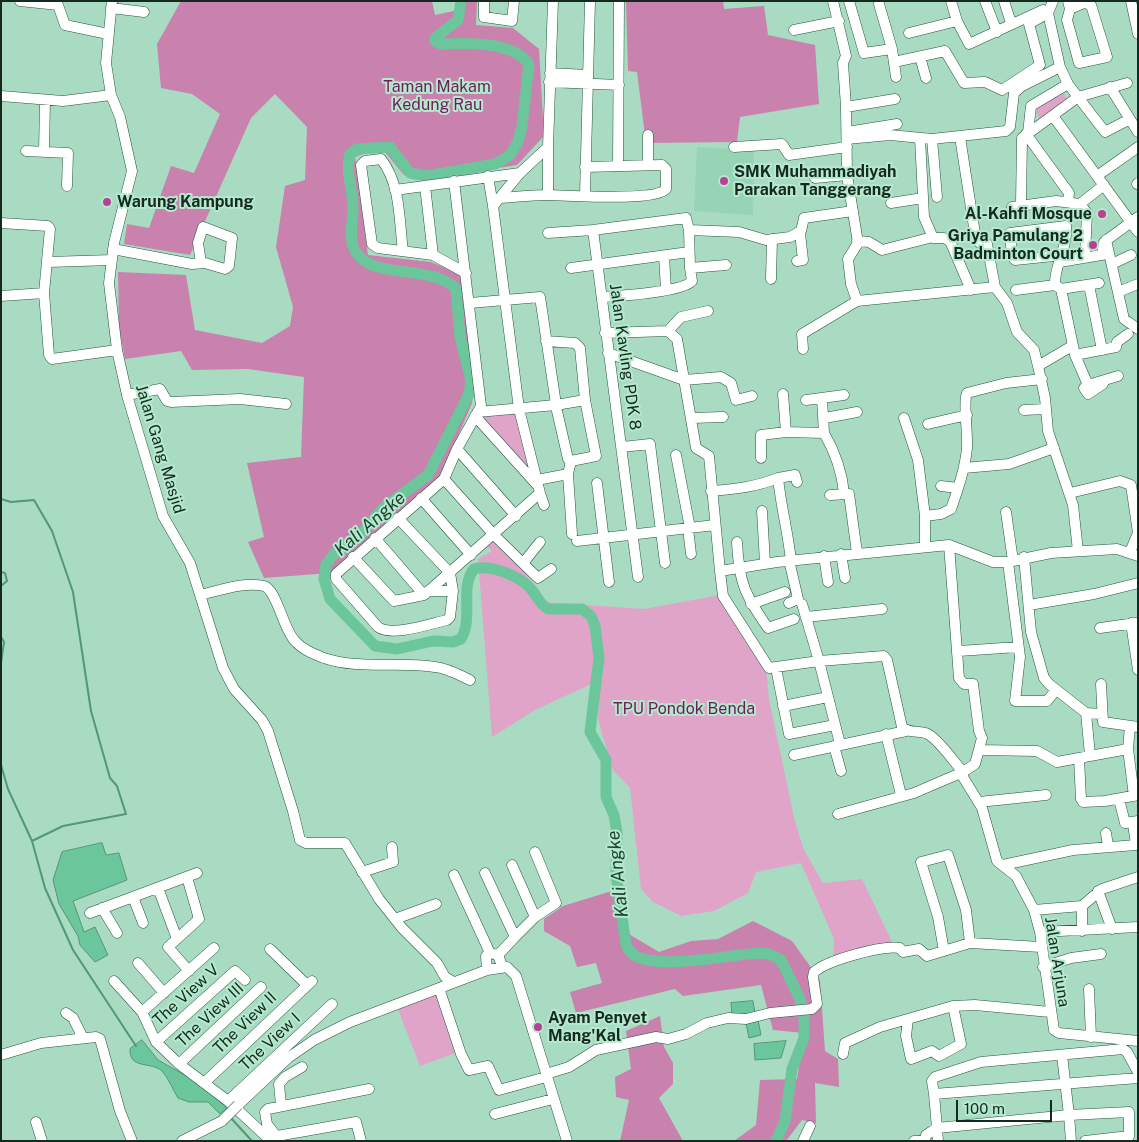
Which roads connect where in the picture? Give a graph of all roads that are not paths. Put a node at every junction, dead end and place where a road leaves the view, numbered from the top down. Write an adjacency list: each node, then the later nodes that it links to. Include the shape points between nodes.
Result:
1 (20, 1): 14 (street)
2 (484, 1): 3 (street, via 484,17 512,21)
3 (514, 1)
4 (553, 1): 32 (street)
5 (590, 1): 35 (street)
6 (619, 1): 37 (street)
7 (833, 1): 20 (street)
8 (849, 1): 28 (street, via 864,53)
9 (951, 1): 21 (street)
10 (986, 1): 25 (street)
11 (1131, 1): 24 (street)
12 (1006, 2): 22 (street)
13 (1093, 2): 17 (street); 17 (street, via 1106,57 1079,63 1067,20)
14 (58, 3): 27 (street, via 65,25)
15 (112, 4): 19 (street); 27 (street, Jalan Gang Masjid)
16 (879, 4): 28 (street)
17 (1069, 5)
18 (1050, 7): 22 (street); 29 (street, via 1030,24 1040,65 1002,90 985,82 964,83 945,51); 31 (street)
19 (144, 12)
20 (838, 21): 23 (street); 45 (street, via 846,56 843,63)
21 (957, 21): 25 (street, via 969,44); 26 (street)
22 (1011, 23): 25 (street)
23 (794, 30)
24 (1137, 30)
25 (997, 32)
26 (909, 33)
27 (108, 34): 40 (street, Jalan Gang Masjid, via 106,63)
28 (892, 49): 30 (street)
29 (920, 57): 30 (street); 34 (street)
30 (894, 62): 33 (street)
31 (1060, 67): 38 (street); 52 (street, via 1014,93 1008,130)
32 (549, 77): 35 (street); 58 (street)
33 (896, 77)
34 (926, 78)
35 (587, 79): 37 (street); 63 (street)
36 (1127, 83): 39 (street)
37 (619, 84): 62 (street)
38 (1068, 84): 42 (street); 51 (street, via 1031,106)
39 (1110, 86): 42 (street); 47 (street)
40 (111, 95): 44 (street); 97 (street, Jalan Gang Masjid, via 120,117 132,170)
41 (1, 96): 44 (street)
42 (1078, 97): 46 (street); 47 (street, via 1105,132)
43 (895, 99): 45 (street)
44 (46, 101): 60 (street)
45 (846, 107): 55 (street)
46 (1053, 116): 51 (street); 67 (street)
47 (1130, 119): 49 (street)
48 (897, 124): 55 (street)
49 (1138, 132)
50 (648, 134): 61 (street)
51 (1027, 134): 79 (street, via 1069,193); 79 (street, via 1022,139 1017,206)
52 (960, 137): 54 (street); 114 (street, via 976,240 987,244)
53 (920, 138): 54 (street); 55 (street, via 890,135); 78 (street)
54 (932, 139): 76 (street)
55 (847, 140): 56 (street, via 790,154 782,144); 65 (street)
56 (734, 147)
57 (1138, 147): 67 (street)
58 (548, 148): 64 (street); 74 (street)
59 (26, 151): 60 (street)
60 (44, 152): 71 (street, via 68,153)
61 (648, 165): 62 (street); 75 (street, via 662,165 666,169 666,189 662,193)
62 (618, 166): 63 (street)
63 (585, 167): 75 (street)
64 (520, 173): 66 (street); 77 (street)
65 (847, 175): 68 (street); 83 (street)
66 (488, 176): 69 (street); 82 (street)
67 (1097, 176): 70 (street)
68 (815, 178)
69 (454, 181): 72 (street); 111 (street)
70 (1104, 185): 81 (street); 84 (street)
71 (66, 186)
72 (425, 186): 73 (street); 98 (street)
73 (395, 190): 94 (street); 94 (street, via 391,174 381,159 363,162 372,244 378,248)
74 (548, 195): 75 (street); 77 (street)
75 (585, 196)
76 (937, 197)
77 (501, 198): 82 (street)
78 (922, 198): 80 (street); 91 (street, via 924,217)
79 (1068, 201): 81 (street)
80 (890, 203)
81 (1080, 204): 101 (street, via 1087,215)
82 (493, 206): 123 (street)
83 (853, 211): 90 (street, via 804,218); 93 (street)
84 (1134, 219): 88 (street); 96 (street, via 1102,243)
85 (1, 223): 104 (street, via 48,226)
86 (593, 230): 87 (street, via 686,218); 89 (street); 106 (street, Jalan Kavling PDK 8)
87 (689, 230): 92 (street, via 739,232 761,240); 95 (street)
88 (1138, 232)
89 (548, 233)
90 (800, 233): 92 (street); 103 (street, via 804,260)
91 (932, 238): 93 (street, via 882,250 868,242); 117 (street, via 950,241)
92 (772, 239): 112 (street)
93 (857, 242): 124 (street, via 848,258)
94 (402, 251): 98 (street)
95 (689, 252): 100 (street); 110 (street)
96 (1106, 254): 101 (street); 107 (street)
97 (112, 255): 104 (street); 105 (street); 135 (street, Jalan Gang Masjid, via 109,293)
98 (433, 255): 111 (street)
99 (1131, 255): 107 (street)
100 (664, 256): 106 (street); 116 (street)
101 (1085, 256): 102 (street)
102 (1062, 259): 102 (street, via 1066,226 1010,233 1015,260); 115 (street, via 1056,270)
103 (797, 261)
104 (48, 262): 120 (street)
105 (201, 263): 105 (street, via 198,243 203,228 232,238 227,268)
106 (598, 263): 109 (street); 122 (street, Jalan Kavling PDK 8)
107 (1112, 264): 119 (street)
108 (726, 265): 110 (street)
109 (571, 268)
110 (690, 268): 116 (street, via 691,282)
111 (466, 273): 125 (street)
112 (771, 279)
113 (1138, 284): 119 (street)
114 (995, 287): 117 (street); 139 (street, via 1007,303 1018,332 1034,350)
115 (1058, 287): 118 (street); 136 (street, via 1094,284); 137 (street)
116 (666, 290): 122 (street)
117 (971, 290): 124 (street)
118 (1016, 290)
119 (1118, 292): 128 (street)
120 (44, 293): 121 (street); 135 (street, via 49,355 52,358)
121 (1, 296)
122 (602, 298): 131 (street, Jalan Kavling PDK 8)
123 (506, 299): 125 (street); 133 (street, via 539,296); 153 (street)
124 (857, 301): 134 (street, via 802,333)
125 (470, 302): 156 (street, via 482,403)
126 (708, 311): 130 (street, via 682,317)
127 (1138, 317): 128 (street)
128 (1127, 322): 129 (street)
129 (1138, 329)
130 (668, 331): 131 (street); 142 (street, via 678,342)
131 (605, 333): 138 (street, Jalan Kavling PDK 8)
132 (1128, 334): 136 (street, via 1117,342 1116,347)
133 (546, 341): 148 (street, via 579,345); 151 (street)
134 (803, 349)
135 (117, 350): 144 (street, Jalan Gang Masjid)
136 (1102, 350): 137 (street)
137 (1074, 351): 139 (street); 140 (street, via 1088,385 1084,388 1088,394 1105,380)
138 (608, 353): 142 (street); 165 (street, Jalan Kavling PDK 8)
139 (1038, 366): 141 (street)
140 (1118, 376)
141 (1042, 379): 152 (street); 158 (street, via 969,391 965,397)
142 (684, 380): 146 (street, via 721,377 731,383 736,400); 159 (street)
143 (783, 394): 163 (street)
144 (127, 395): 150 (street, via 160,389 167,401 172,402 240,395); 229 (street, Jalan Gang Masjid, via 163,516 187,557)
145 (844, 395): 147 (street)
146 (752, 396)
147 (822, 399): 149 (street); 160 (street)
148 (585, 400): 151 (street); 170 (street, via 596,456)
149 (806, 400)
150 (286, 404)
151 (556, 405): 153 (street); 170 (street)
152 (1046, 408): 154 (street); 167 (street, via 1048,431)
153 (519, 409): 156 (street); 179 (street)
154 (1024, 410)
155 (857, 412): 160 (street)
156 (476, 414): 166 (street); 179 (street)
157 (723, 416): 159 (street)
158 (968, 416): 162 (street); 171 (street)
159 (692, 418): 181 (street, via 696,448 709,456)
160 (825, 418): 164 (street)
161 (904, 418): 190 (street, via 918,460)
162 (928, 424)
163 (786, 432): 164 (street); 169 (street, via 760,436)
164 (824, 433): 183 (street, via 843,476)
165 (622, 446): 194 (street, via 650,444); 195 (street, Jalan Kavling PDK 8)
166 (457, 448): 174 (street); 189 (street)
167 (1054, 448): 171 (street, via 1009,464); 203 (street, via 1073,504)
168 (676, 455): 193 (street)
169 (761, 458)
170 (571, 461): 172 (street)
171 (964, 468): 180 (street)
172 (568, 474): 179 (street); 198 (street, via 575,537)
173 (778, 478): 175 (street, via 795,475); 181 (street, via 738,489); 212 (street)
174 (444, 479): 185 (street); 196 (street)
175 (797, 482)
176 (597, 483): 198 (street)
177 (941, 486): 180 (street)
178 (1135, 486): 182 (street, via 1120,481); 207 (street, via 1138,533)
179 (539, 487): 186 (street); 189 (street)
180 (958, 488): 190 (street, via 951,510)
181 (711, 490): 192 (street)
182 (1074, 492)
183 (844, 493): 184 (street); 204 (street, via 850,495)
184 (830, 495)
185 (422, 498): 191 (street); 208 (street)
186 (544, 505)
187 (762, 511): 215 (street)
188 (1006, 512): 214 (street)
189 (516, 516): 196 (street)
190 (925, 516): 202 (street)
191 (398, 518): 197 (street); 220 (street)
192 (715, 525): 193 (street); 219 (street)
193 (689, 528): 194 (street); 205 (street)
194 (661, 531): 195 (street); 216 (street)
195 (632, 534): 198 (street); 221 (street, Jalan Kavling PDK 8)
196 (494, 535): 208 (street); 213 (street)
197 (375, 538): 210 (street); 228 (street)
198 (604, 538): 223 (street)
199 (540, 542): 213 (street)
200 (737, 542): 217 (street)
201 (948, 545): 202 (street); 214 (street, via 989,561); 240 (street)
202 (925, 546): 204 (street)
203 (1078, 551): 207 (street, via 1117,549); 211 (street)
204 (857, 553): 206 (street)
205 (690, 554)
206 (841, 554): 209 (street); 222 (street)
207 (1134, 554)
208 (471, 555): 220 (street)
209 (824, 556): 212 (street); 224 (street)
210 (353, 557): 226 (street, via 337,571 336,579 384,631 447,620); 228 (street, via 394,601)
211 (1024, 558): 214 (street); 233 (street)
212 (790, 560): 215 (street); 230 (street, via 798,598)
213 (524, 562): 218 (street, via 539,578)
214 (1011, 562): 239 (street)
215 (765, 563): 217 (street)
216 (665, 564)
217 (738, 568): 219 (street); 231 (street)
218 (551, 569)
219 (720, 571): 242 (street, via 723,596)
220 (450, 573): 226 (street); 228 (street)
221 (638, 578)
222 (845, 578)
223 (609, 582)
224 (828, 582)
225 (1138, 583): 233 (street)
226 (453, 591): 228 (street)
227 (785, 592): 231 (street)
228 (426, 593)
229 (200, 595): 244 (street, via 244,586 263,586 274,595 286,629 308,651 349,663 434,666); 276 (street, Jalan Gang Masjid, via 227,677 268,731 300,840 304,843 345,843)
230 (788, 603)
231 (751, 604): 236 (street, via 768,628)
232 (802, 604): 235 (street)
233 (1028, 605): 246 (street, via 1031,632 1042,672 1046,682)
234 (882, 609): 235 (street)
235 (806, 617): 241 (street)
236 (794, 619)
237 (1135, 623): 238 (street); 243 (street)
238 (1100, 628)
239 (1018, 647): 240 (street); 246 (street, via 1015,702 1047,701)
240 (959, 652): 257 (street, via 960,682 974,684 982,738)
241 (819, 661): 242 (street); 247 (street); 253 (street, via 884,656 902,727)
242 (773, 668): 248 (street)
243 (1138, 670)
244 (470, 680)
245 (1102, 684): 250 (street)
246 (1056, 690): 249 (street)
247 (828, 697): 248 (street); 251 (street)
248 (783, 706): 251 (street, via 789,734)
249 (1086, 713): 250 (street); 259 (street)
250 (1102, 714): 252 (street, via 1103,722)
251 (835, 725): 255 (street)
252 (1134, 726): 256 (street)
253 (906, 730): 254 (street); 262 (street, Jalan Arjuna, via 930,736)
254 (886, 734): 255 (street); 263 (street)
255 (836, 743): 258 (street); 261 (street)
256 (1128, 748): 259 (street); 265 (street)
257 (979, 750): 260 (street, via 1037,751 1058,762); 262 (street, via 975,764)
258 (794, 755)
259 (1090, 755): 260 (street)
260 (1079, 758): 266 (street, via 1083,802)
261 (841, 771)
262 (963, 772): 263 (street, via 914,793); 267 (street, Jalan Arjuna)
263 (901, 795): 268 (street)
264 (1046, 795): 267 (street)
265 (1136, 796): 266 (street)
266 (1119, 799): 269 (street, via 1124,823)
267 (979, 802): 275 (street, Jalan Arjuna, via 996,861)
268 (838, 814)
269 (1136, 822): 271 (street, via 1136,845)
270 (1106, 833): 271 (street)
271 (1108, 846): 275 (street)
272 (392, 847): 276 (street, via 392,864)
273 (535, 852): 289 (street, via 556,902)
274 (512, 865): 289 (street)
275 (1003, 865): 286 (street, Jalan Arjuna, via 1016,876)
276 (362, 872): 288 (street, Jalan Gang Masjid)
277 (485, 874): 296 (street)
278 (454, 875): 303 (street)
279 (1138, 877): 281 (street)
280 (158, 888): 282 (street); 297 (street); 297 (street, via 192,875 199,919)
281 (1098, 891): 284 (street); 292 (street)
282 (132, 897): 285 (street); 290 (street)
283 (436, 904): 288 (street)
284 (1082, 906): 286 (street); 293 (street)
285 (102, 908): 287 (street); 295 (street)
286 (1034, 910): 294 (street, Jalan Arjuna)
287 (90, 913)
288 (395, 918): 312 (street, Jalan Gang Masjid, via 437,963 445,977)
289 (535, 918): 296 (street)
290 (142, 923)
291 (1138, 927): 292 (street)
292 (1112, 929): 293 (street)
293 (1082, 931): 294 (street)
294 (1040, 932): 299 (street, Jalan Arjuna)
295 (117, 933)
296 (515, 937): 303 (street)
297 (178, 939): 308 (street, via 168,948)
298 (970, 943): 299 (street); 302 (street); 302 (street, via 966,910 948,855 921,862 938,917)
299 (1042, 947): 307 (street, Jalan Arjuna)
300 (214, 948): 308 (street)
301 (270, 948): 335 (street, The View II, via 309,983)
302 (944, 951): 333 (street, via 927,956 919,949 903,952 891,946 866,951 818,969 812,977 816,1004 812,1009 746,1019 728,1018 677,1036 596,1050 569,1067)
303 (494, 954): 306 (street); 309 (street, via 486,956)
304 (1101, 954): 307 (street, via 1071,958)
305 (138, 963): 316 (street)
306 (502, 966): 309 (street); 333 (street, via 511,969 516,976)
307 (1043, 967): 320 (street, Jalan Arjuna)
308 (189, 970): 316 (street)
309 (487, 970): 312 (street)
310 (245, 980): 326 (street, The View V, via 235,971)
311 (114, 981): 319 (street)
312 (452, 981): 314 (street)
313 (261, 988): 330 (street, The View III)
314 (439, 988): 333 (street, via 468,1070 488,1066 499,1090); 351 (street, bridge, via 368,1014 314,1040 288,1058 222,1121)
315 (1089, 989): 323 (street)
316 (164, 993): 319 (street)
317 (332, 1004): 340 (street, The View I)
318 (953, 1006): 320 (street); 322 (street); 322 (street, via 961,1044 939,1056 932,1050 911,1059 906,1036)
319 (142, 1012): 326 (street)
320 (1050, 1012): 323 (street, Jalan Arjuna, via 1056,1032)
321 (66, 1013): 324 (street, via 73,1018)
322 (908, 1019): 327 (street, via 845,1043)
323 (1091, 1037): 325 (street, Jalan Arjuna)
324 (83, 1038): 328 (street, via 41,1043); 350 (street, via 96,1037 102,1042 120,1111)
325 (1138, 1041)
326 (156, 1042): 330 (street)
327 (843, 1054)
328 (1, 1055)
329 (1062, 1055): 332 (street, via 1124,1050); 336 (street); 338 (street, via 973,1064 935,1077 932,1081)
330 (179, 1064): 335 (street)
331 (302, 1067): 341 (street, via 279,1084)
332 (1138, 1072)
333 (546, 1076): 339 (street)
334 (1138, 1078): 336 (street)
335 (204, 1083): 340 (street)
336 (1065, 1085): 338 (street); 343 (street)
337 (368, 1090): 341 (street)
338 (934, 1094): 346 (street)
339 (553, 1099): 342 (street); 353 (street)
340 (228, 1101): 347 (street)
341 (281, 1105): 347 (street, via 265,1112 266,1124)
342 (495, 1114)
343 (1068, 1115): 346 (street); 357 (street); 358 (street, via 1129,1112 1130,1136)
344 (36, 1122): 349 (street)
345 (810, 1126): 354 (street)
346 (937, 1128): 348 (street, via 926,1135); 356 (street)
347 (276, 1139): 352 (street, via 356,1122)
348 (925, 1140): 355 (street)
349 (42, 1141)
350 (132, 1141)
351 (182, 1141)
352 (360, 1141)
353 (567, 1141)
354 (802, 1141)
355 (914, 1141)
356 (938, 1141)
357 (1071, 1141)
358 (1086, 1141)

